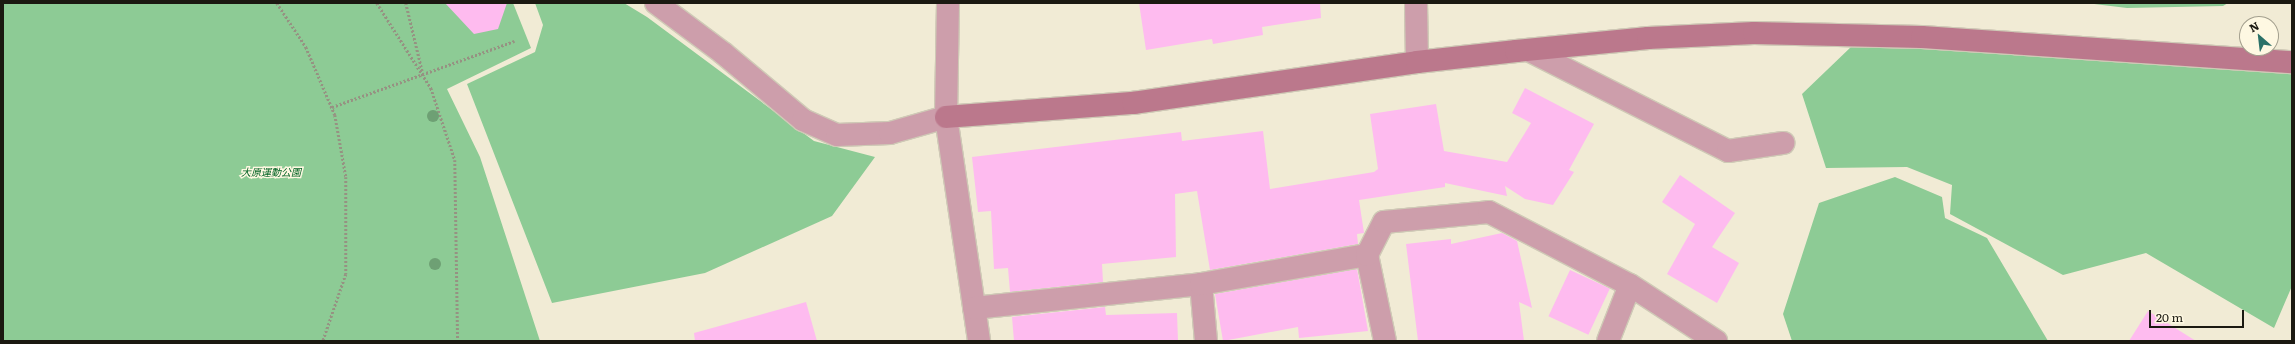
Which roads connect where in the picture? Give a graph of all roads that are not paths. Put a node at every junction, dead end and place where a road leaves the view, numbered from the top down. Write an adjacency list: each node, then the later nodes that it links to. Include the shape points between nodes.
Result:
1 (656, 3): 7 (street, via 723,53 803,120 837,135 890,132)
2 (948, 3): 7 (street)
3 (1416, 3): 5 (street)
4 (1528, 50): 5 (street); 6 (street, via 1648,38 1754,33 1930,37); 8 (street, via 1728,151)
5 (1417, 62): 7 (street, via 1133,103)
6 (2292, 62)
7 (946, 117): 12 (street)
8 (1782, 143)
9 (1367, 256): 10 (street); 11 (street, via 1384,222 1489,212); 15 (street)
10 (1201, 284): 12 (street); 14 (street)
11 (1630, 285): 16 (street); 17 (street)
12 (974, 308): 13 (street)
13 (979, 341)
14 (1206, 341)
15 (1385, 341)
16 (1608, 341)
17 (1716, 341)

